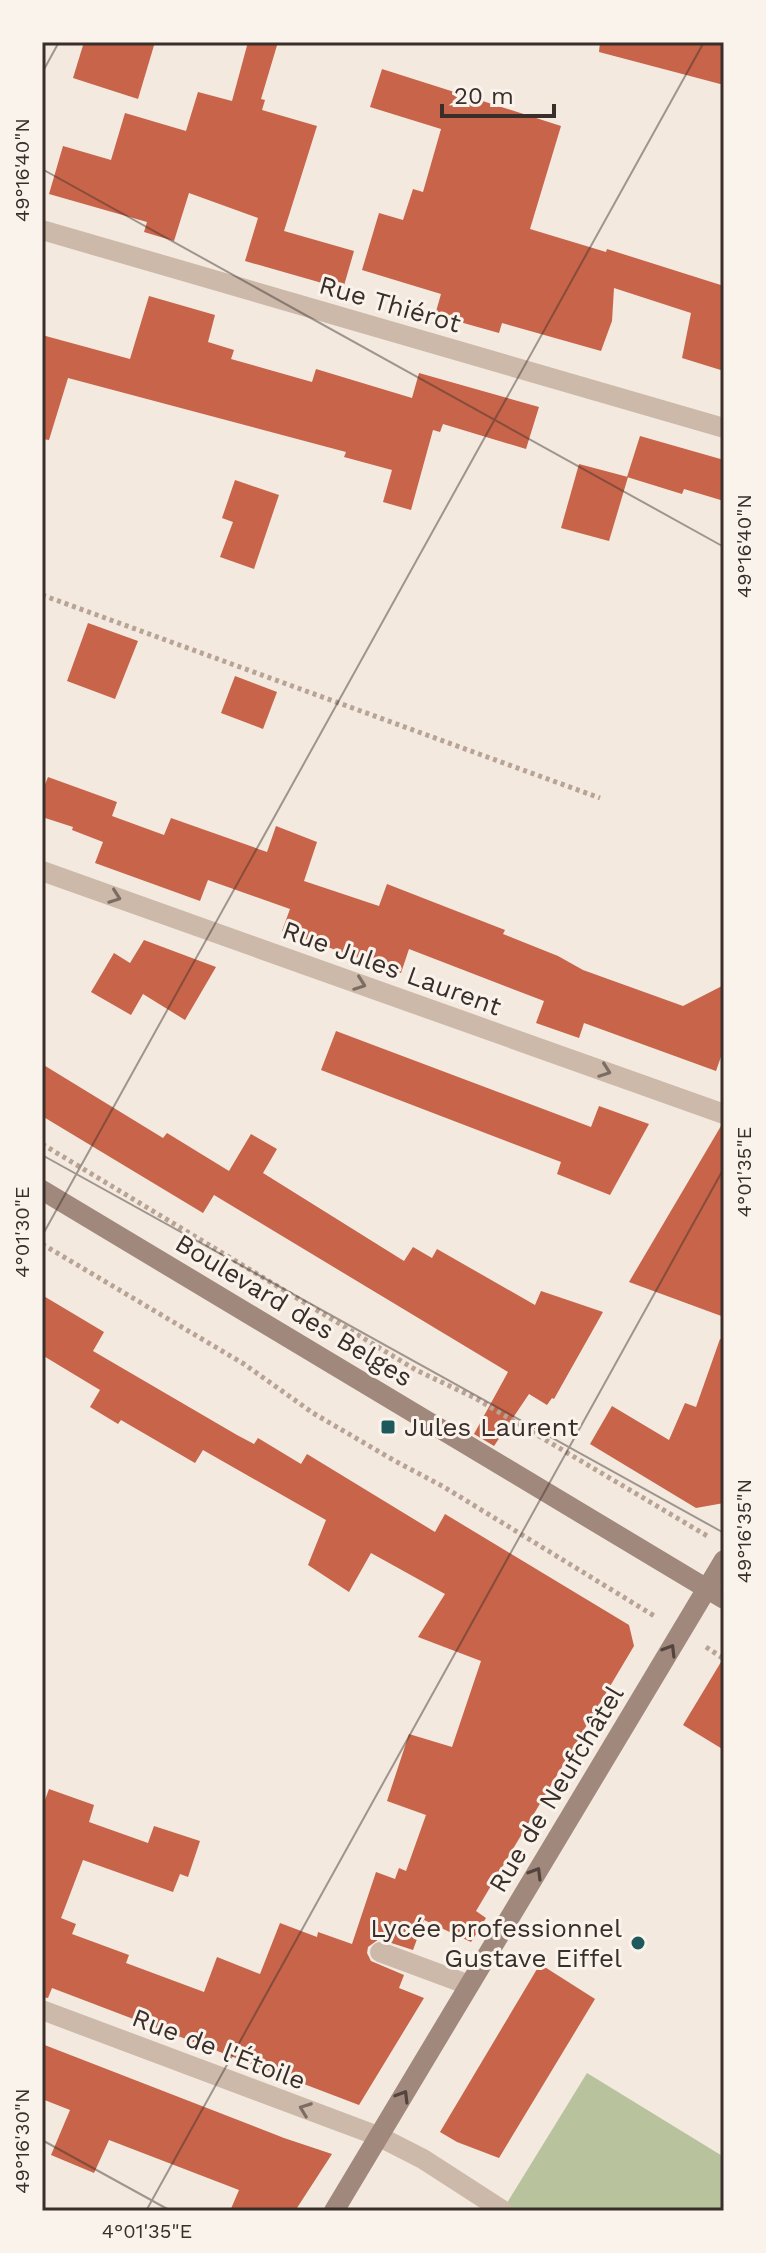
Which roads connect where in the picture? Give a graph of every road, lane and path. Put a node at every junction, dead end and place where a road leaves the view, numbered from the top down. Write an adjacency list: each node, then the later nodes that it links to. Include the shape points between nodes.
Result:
1 (42, 230): 2 (street, Rue Thiérot)
2 (724, 428)
3 (42, 595): 4 (path)
4 (600, 798)
5 (42, 871): 6 (street, Rue Jules Laurent, one-way to 6)
6 (724, 1114)
7 (42, 1144): 10 (path, via 416,1370 475,1398)
8 (42, 1190): 12 (main road, Boulevard des Belges)
9 (42, 1244): 14 (path)
10 (711, 1538)
11 (724, 1560): 12 (main road, Rue de Neufchâtel)
12 (706, 1588): 13 (main road, Boulevard des Belges); 14 (main road, Rue de Neufchâtel)
13 (724, 1599)
14 (681, 1632): 15 (path); 17 (main road, Rue de Neufchâtel, one-way to 14)
15 (724, 1659)
16 (380, 1952): 17 (street)
17 (469, 1985): 19 (main road, Rue de Neufchâtel, one-way to 17)
18 (42, 2010): 19 (street, Rue de l'Étoile, one-way to 18)
19 (378, 2136): 20 (street, Rue de l'Étoile); 21 (main road, Rue de Neufchâtel)
20 (502, 2210)
21 (334, 2211)

